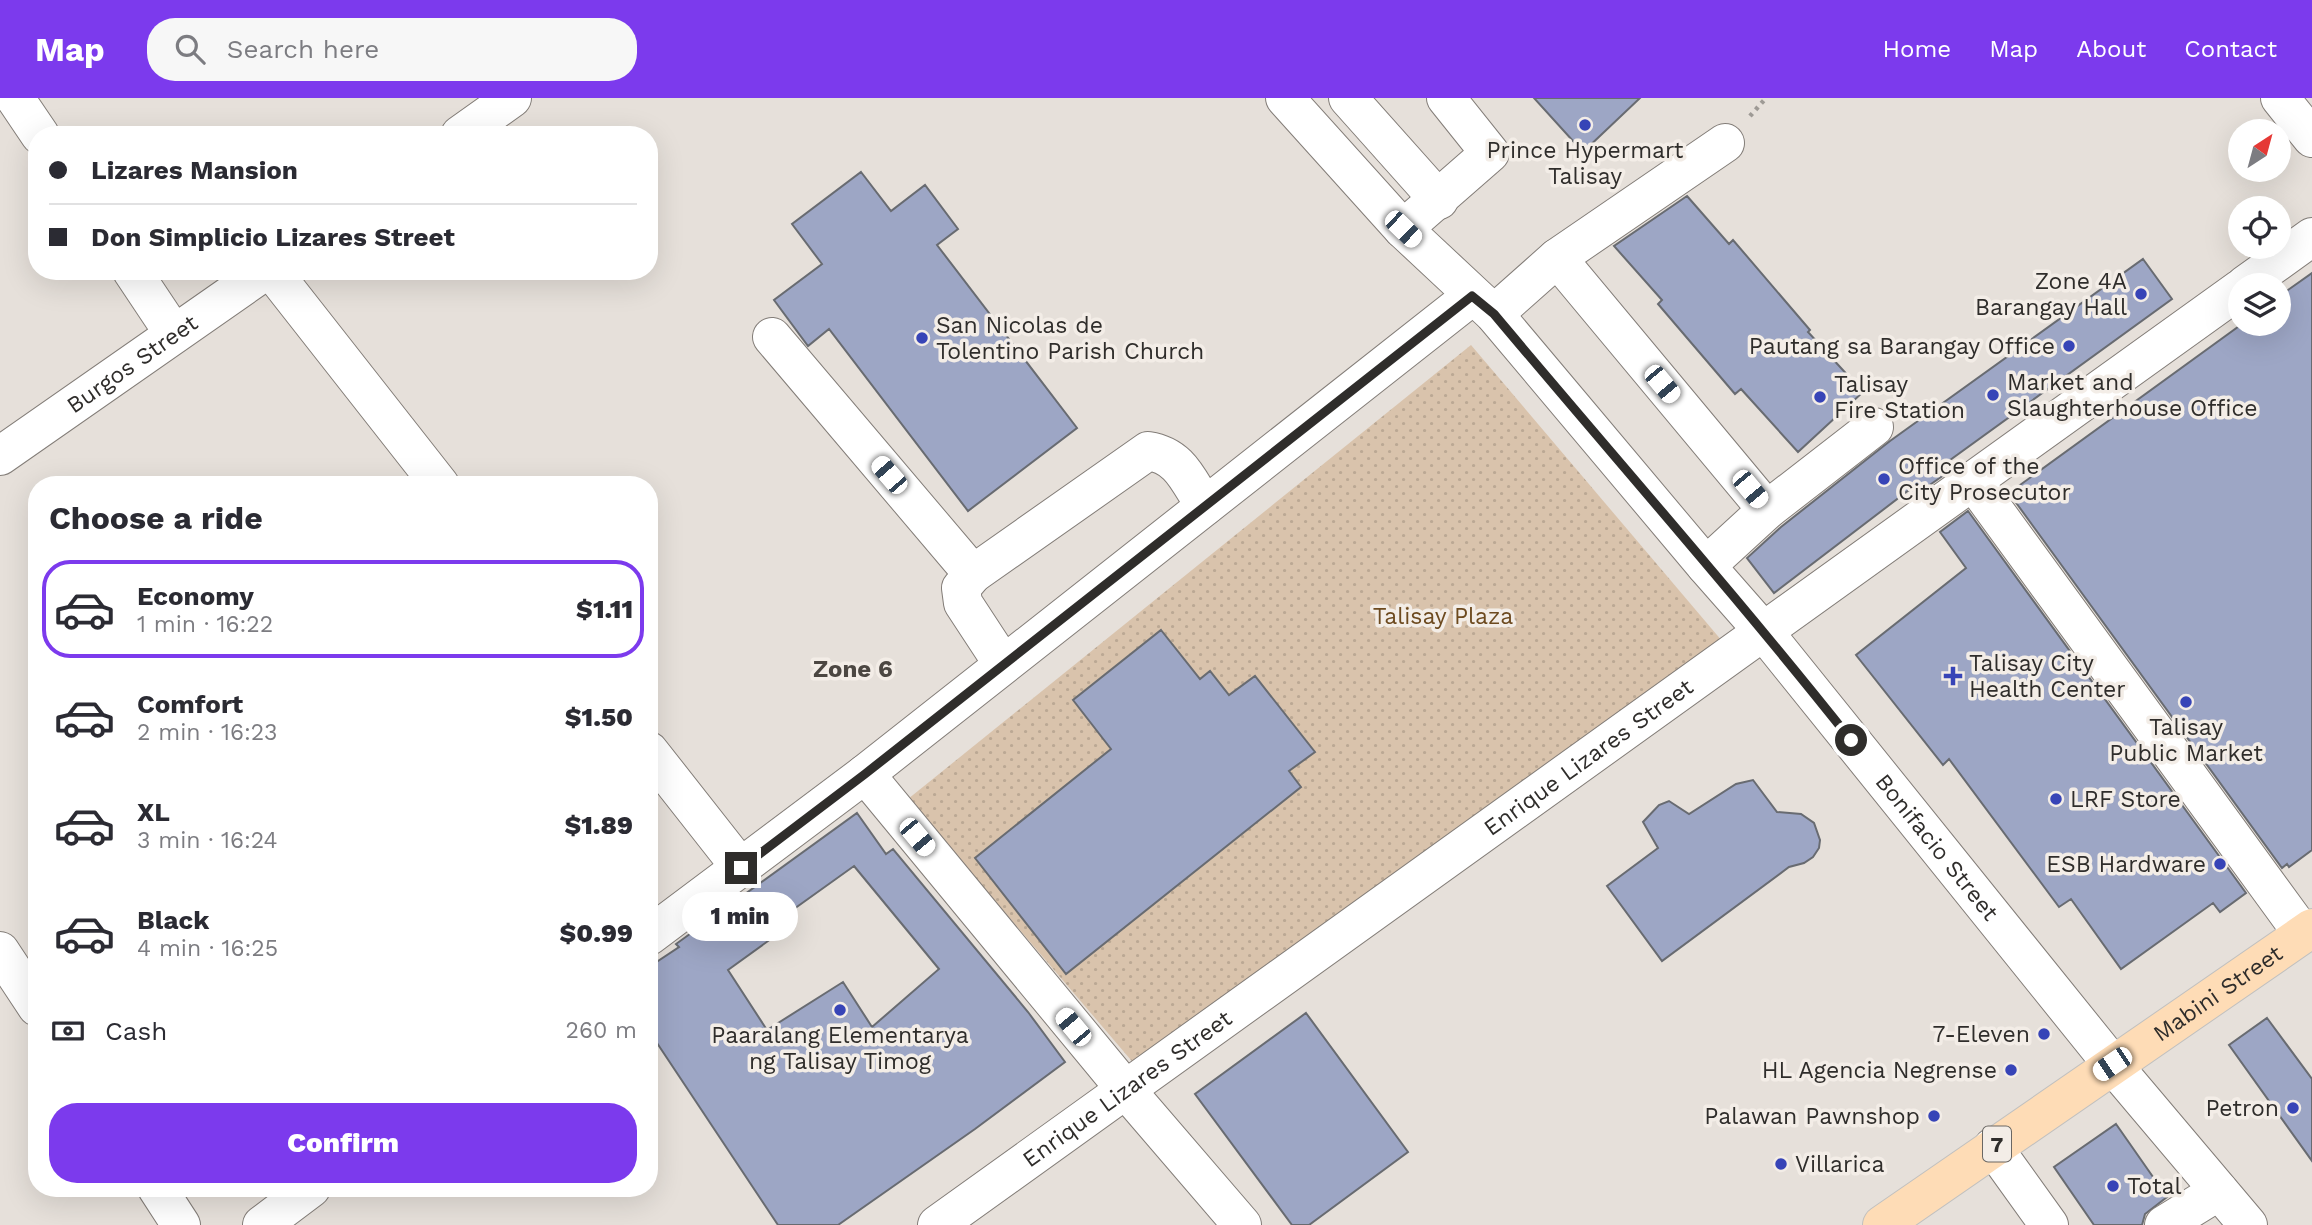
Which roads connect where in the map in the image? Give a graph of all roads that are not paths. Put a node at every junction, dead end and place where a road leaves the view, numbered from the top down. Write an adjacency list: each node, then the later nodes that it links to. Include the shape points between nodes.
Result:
1 (15, 98): 7 (street)
2 (512, 98): 8 (street)
3 (1285, 98): 12 (street, Bonifacio Street)
4 (1348, 98): 11 (street)
5 (1446, 98): 11 (street, via 1490,153)
6 (2280, 98): 9 (street)
7 (34, 126)
8 (473, 126)
9 (2312, 138)
10 (1725, 143): 14 (street)
11 (1439, 200): 12 (street)
12 (1403, 229): 20 (street, Bonifacio Street)
13 (2312, 237): 15 (street)
14 (1557, 258): 20 (street); 28 (street)
15 (2262, 273)
16 (138, 280): 21 (street)
17 (252, 280): 21 (street, Burgos Street)
18 (279, 280): 25 (street)
19 (2228, 298): 26 (street, Enrique Lizares Street)
20 (1483, 305): 27 (street); 29 (street, Bonifacio Street)
21 (174, 334): 24 (street, Burgos Street)
22 (772, 337): 30 (street)
23 (1874, 427): 28 (street)
24 (0, 456)
25 (433, 476)
26 (1973, 481): 31 (street, Enrique Lizares Street); 37 (street)
27 (1205, 506): 30 (street, via 1177,462 1148,451); 32 (street)
28 (1767, 510): 29 (street)
29 (1706, 566): 31 (street, Bonifacio Street)
30 (973, 573): 32 (street, via 961,587 963,603)
31 (1764, 632): 40 (street, Bonifacio Street); 41 (street, Enrique Lizares Street)
32 (1003, 664): 34 (street)
33 (658, 762): 35 (street)
34 (865, 774): 35 (street); 41 (street)
35 (741, 868): 36 (street)
36 (658, 929)
37 (2307, 931): 40 (main road, Mabini Street / 7)
38 (0, 951): 39 (street)
39 (28, 993)
40 (2112, 1064): 42 (main road, Mabini Street / 7); 43 (street, Bonifacio Street)
41 (1126, 1090): 48 (street, Enrique Lizares Street); 49 (street)
42 (1993, 1147): 50 (main road, Mabini Street / 7); 51 (street)
43 (2219, 1191): 52 (street); 53 (street, Bonifacio Street)
44 (163, 1197): 46 (street)
45 (299, 1197): 47 (street)
46 (181, 1225)
47 (262, 1225)
48 (937, 1225)
49 (1242, 1225)
50 (1882, 1225)
51 (2049, 1225)
52 (2164, 1225)
53 (2248, 1225)

